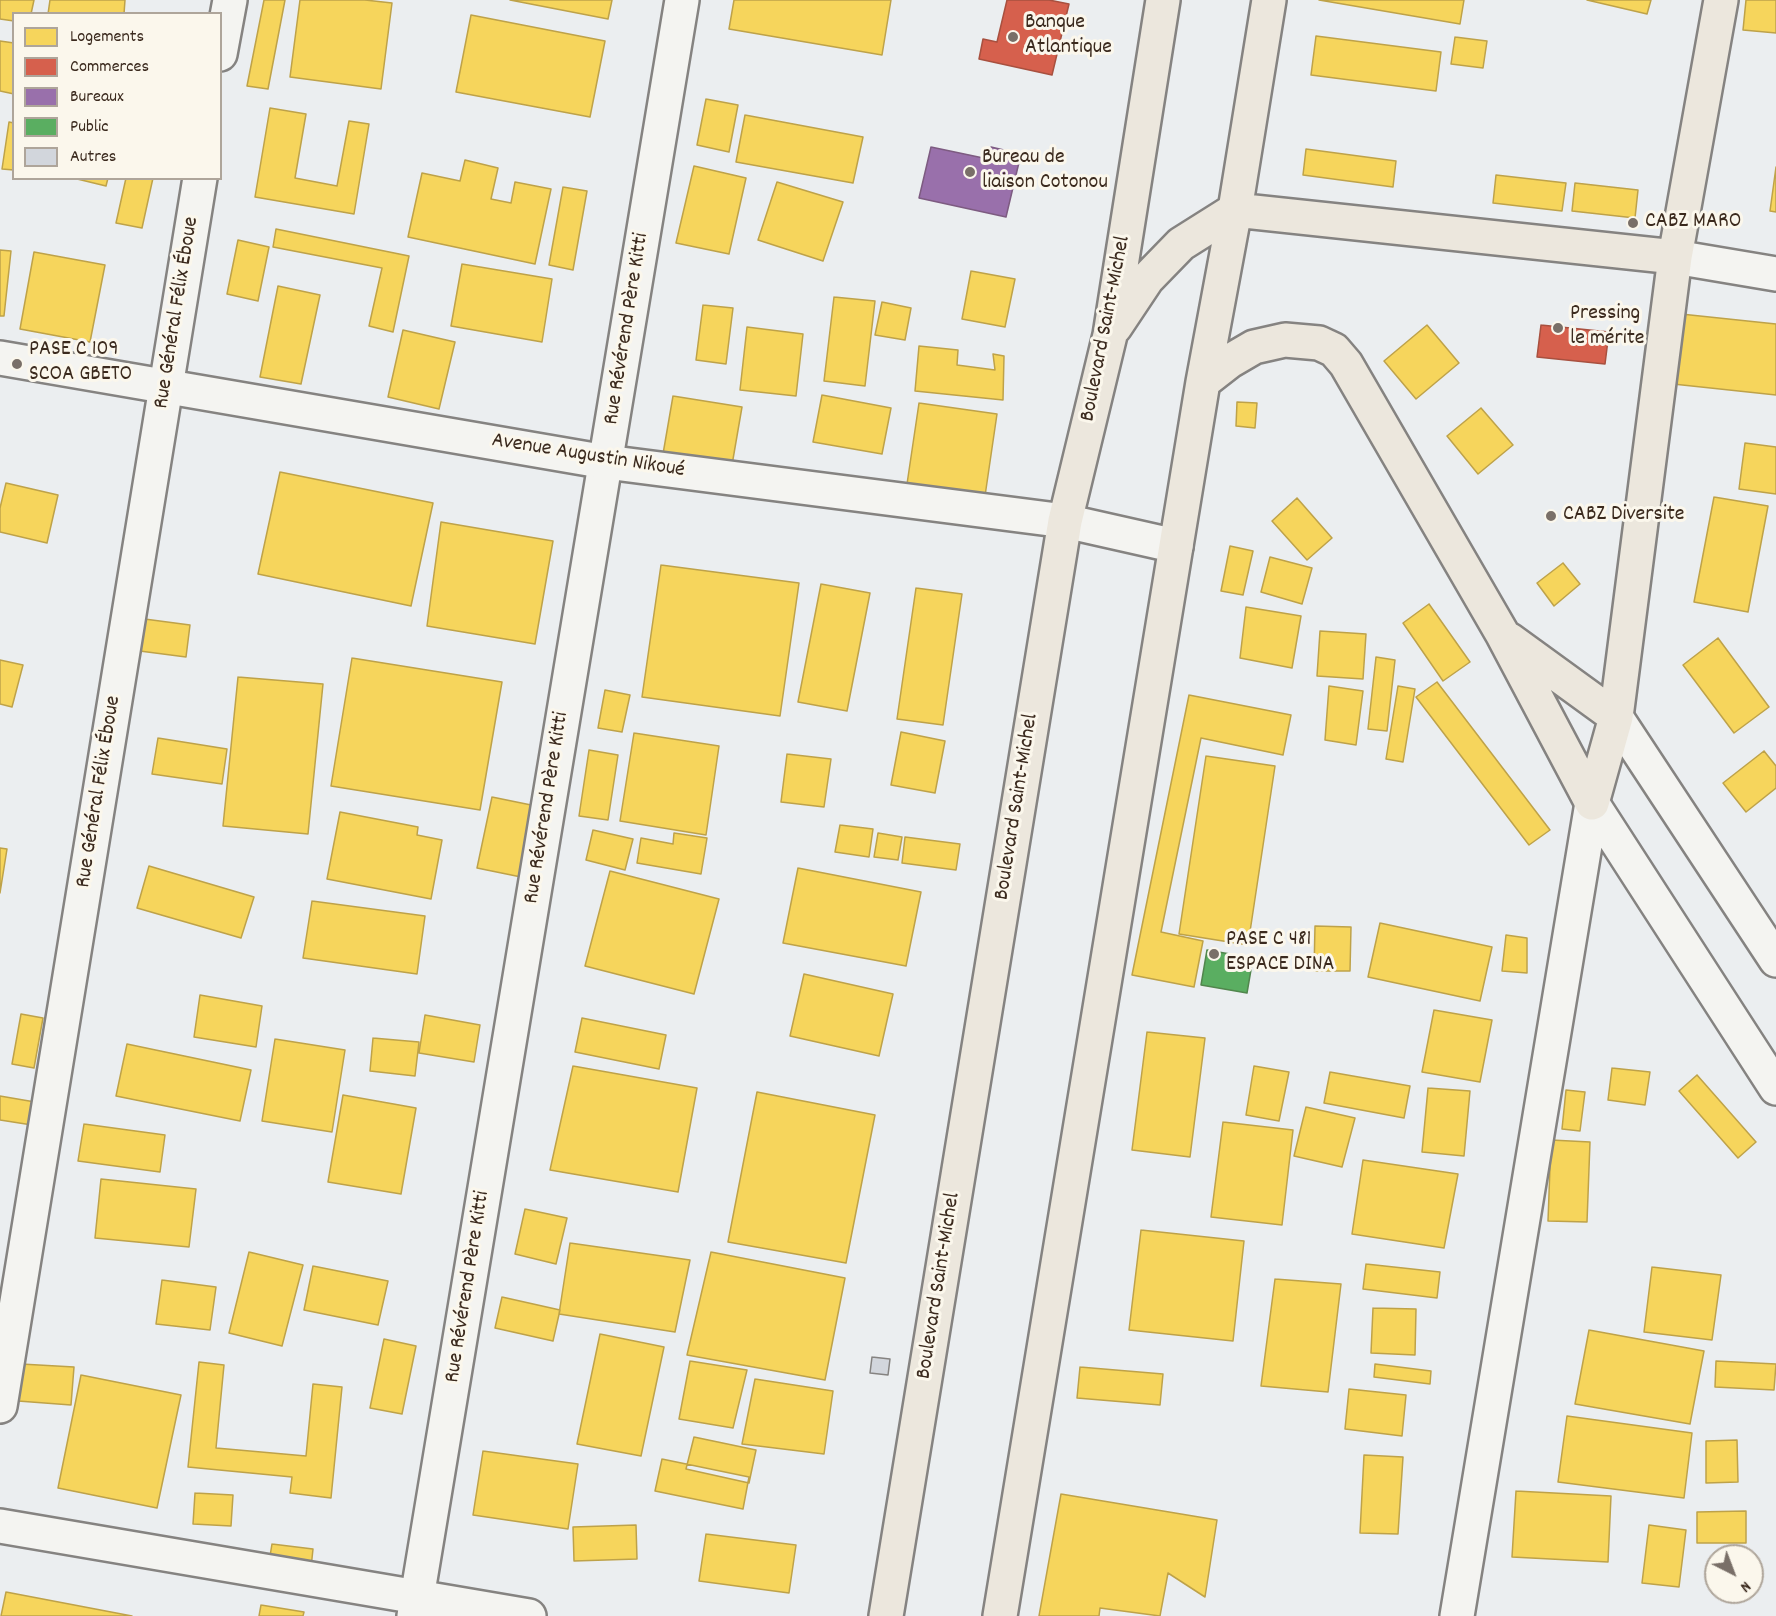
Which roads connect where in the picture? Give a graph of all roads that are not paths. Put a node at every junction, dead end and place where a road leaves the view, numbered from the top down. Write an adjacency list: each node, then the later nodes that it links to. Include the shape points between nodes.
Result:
1 (230, 0): 6 (street)
2 (682, 0): 15 (street, Rue Révérend Père Kitti)
3 (1163, 0): 11 (main road, Boulevard Saint-Michel)
4 (1269, 0): 8 (main road)
5 (1721, 0): 9 (main road)
6 (222, 43)
7 (200, 180): 14 (street, Rue Général Félix Éboue)
8 (1235, 210): 9 (main road); 11 (main road, via 1181,244 1147,279); 13 (main road)
9 (1675, 257): 10 (street); 19 (main road)
10 (1776, 274)
11 (1110, 335): 16 (main road, Boulevard Saint-Michel)
12 (0, 358): 14 (street, Avenue Augustin Nikoué)
13 (1203, 382): 17 (main road); 18 (main road, via 1254,347 1285,340 1319,343 1334,350 1346,364)
14 (166, 387): 15 (street, Avenue Augustin Nikoué); 23 (street, Rue Général Félix Éboue)
15 (606, 462): 16 (street, Avenue Augustin Nikoué); 25 (street, Rue Révérend Père Kitti)
16 (1065, 521): 17 (street, Avenue Augustin Nikoué); 27 (main road, Boulevard Saint-Michel)
17 (1176, 546): 28 (main road)
18 (1503, 634): 19 (main road); 20 (main road)
19 (1616, 717): 20 (main road); 21 (street)
20 (1592, 803): 22 (street); 29 (street)
21 (1776, 960)
22 (1776, 1088)
23 (0, 1406)
24 (0, 1526): 25 (street)
25 (416, 1606): 26 (street)
26 (529, 1616)
27 (886, 1616)
28 (1000, 1616)
29 (1457, 1616)

